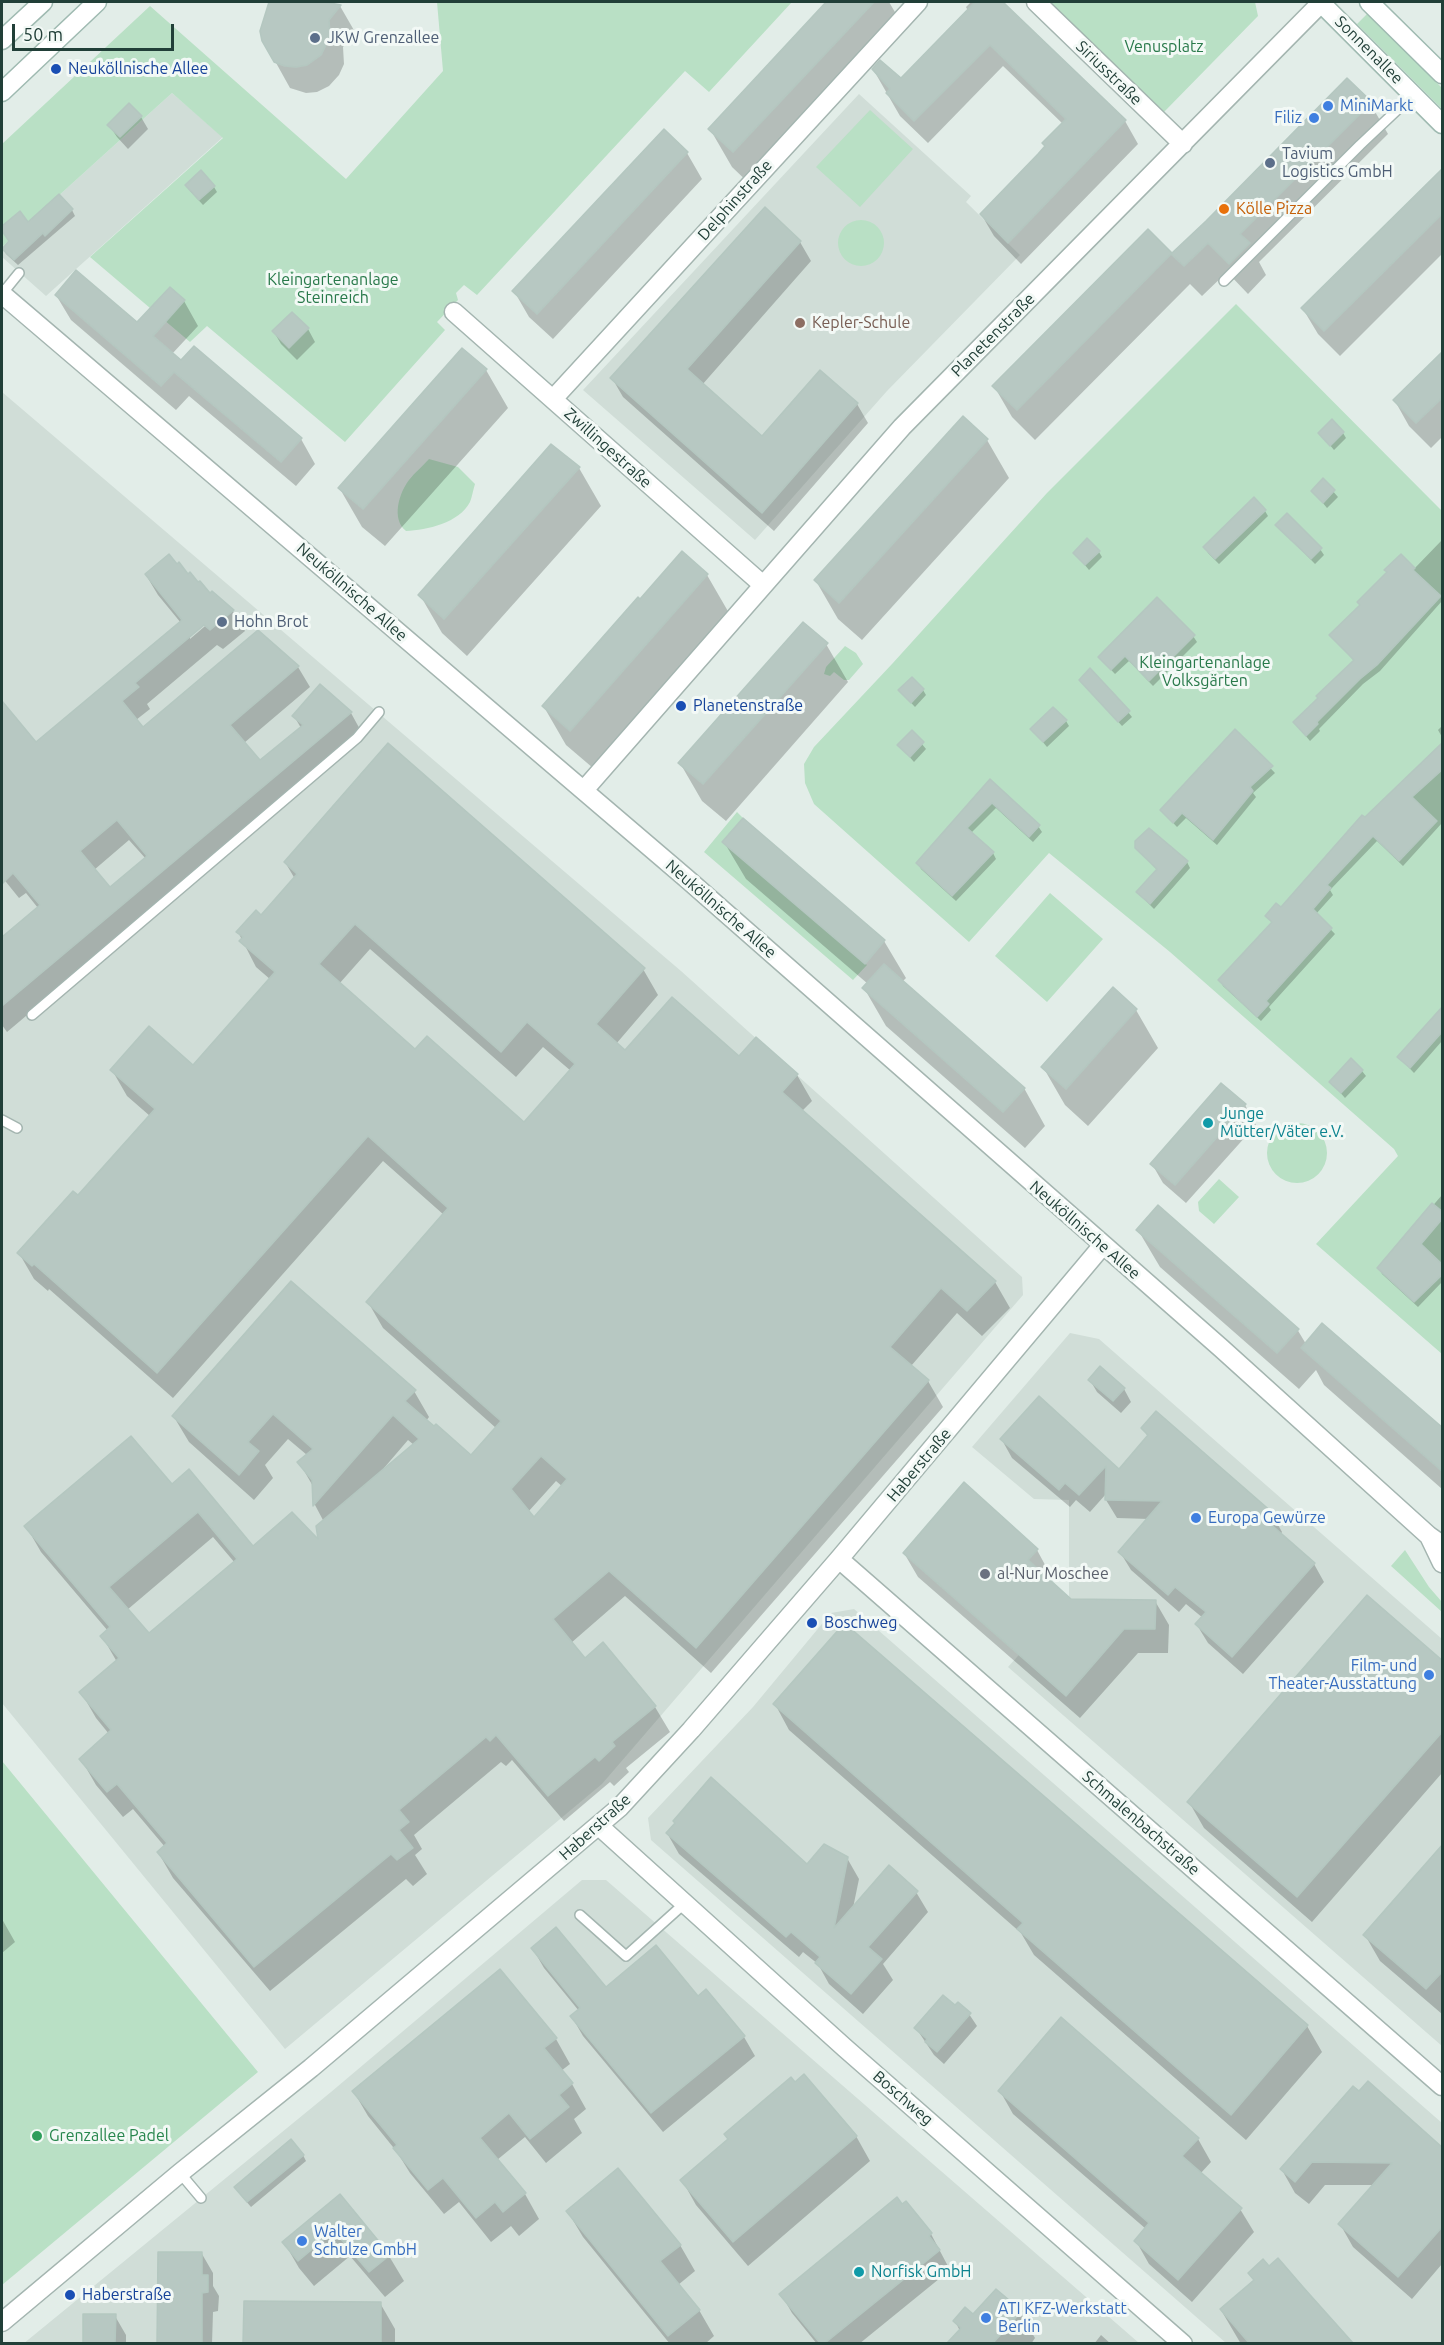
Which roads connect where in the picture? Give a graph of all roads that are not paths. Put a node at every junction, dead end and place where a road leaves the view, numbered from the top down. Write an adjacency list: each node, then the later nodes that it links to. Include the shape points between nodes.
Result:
1 (43, 2): 7 (street)
2 (97, 2): 9 (street)
3 (918, 2): 17 (street, Delphinstraße)
4 (1036, 2): 12 (street, Siriusstraße)
5 (1321, 2): 10 (street, Sonnenallee); 12 (street, Planetenstraße)
6 (1369, 2): 8 (street)
7 (2, 40)
8 (1443, 74)
9 (2, 92)
10 (1413, 95): 11 (street, Sonnenallee); 14 (lane)
11 (1443, 124)
12 (1183, 144): 18 (street, Planetenstraße, via 902,427)
13 (19, 273): 15 (lane)
14 (1224, 282)
15 (2, 294): 20 (street, Neuköllnische Allee)
16 (454, 312): 17 (street, Zwillingestraße)
17 (553, 399): 18 (street, Zwillingestraße)
18 (763, 585): 20 (street, Planetenstraße)
19 (379, 712): 21 (lane, via 357,738)
20 (584, 790): 24 (street, Neuköllnische Allee)
21 (32, 1015)
22 (2, 1120): 23 (lane)
23 (17, 1128)
24 (1103, 1245): 25 (street, Neuköllnische Allee); 26 (street, Haberstraße)
25 (1436, 1540): 27 (street, Neuköllnische Allee)
26 (839, 1559): 28 (street, Haberstraße, via 691,1730); 31 (street, Schmalenbachstraße)
27 (1443, 1563)
28 (598, 1826): 29 (street, Boschweg); 32 (street, Haberstraße)
29 (685, 1904): 30 (lane, via 626,1956); 35 (street, Boschweg)
30 (580, 1915)
31 (1443, 2086)
32 (180, 2173): 33 (lane); 34 (street, Haberstraße)
33 (201, 2198)
34 (2, 2322)
35 (1183, 2343)

